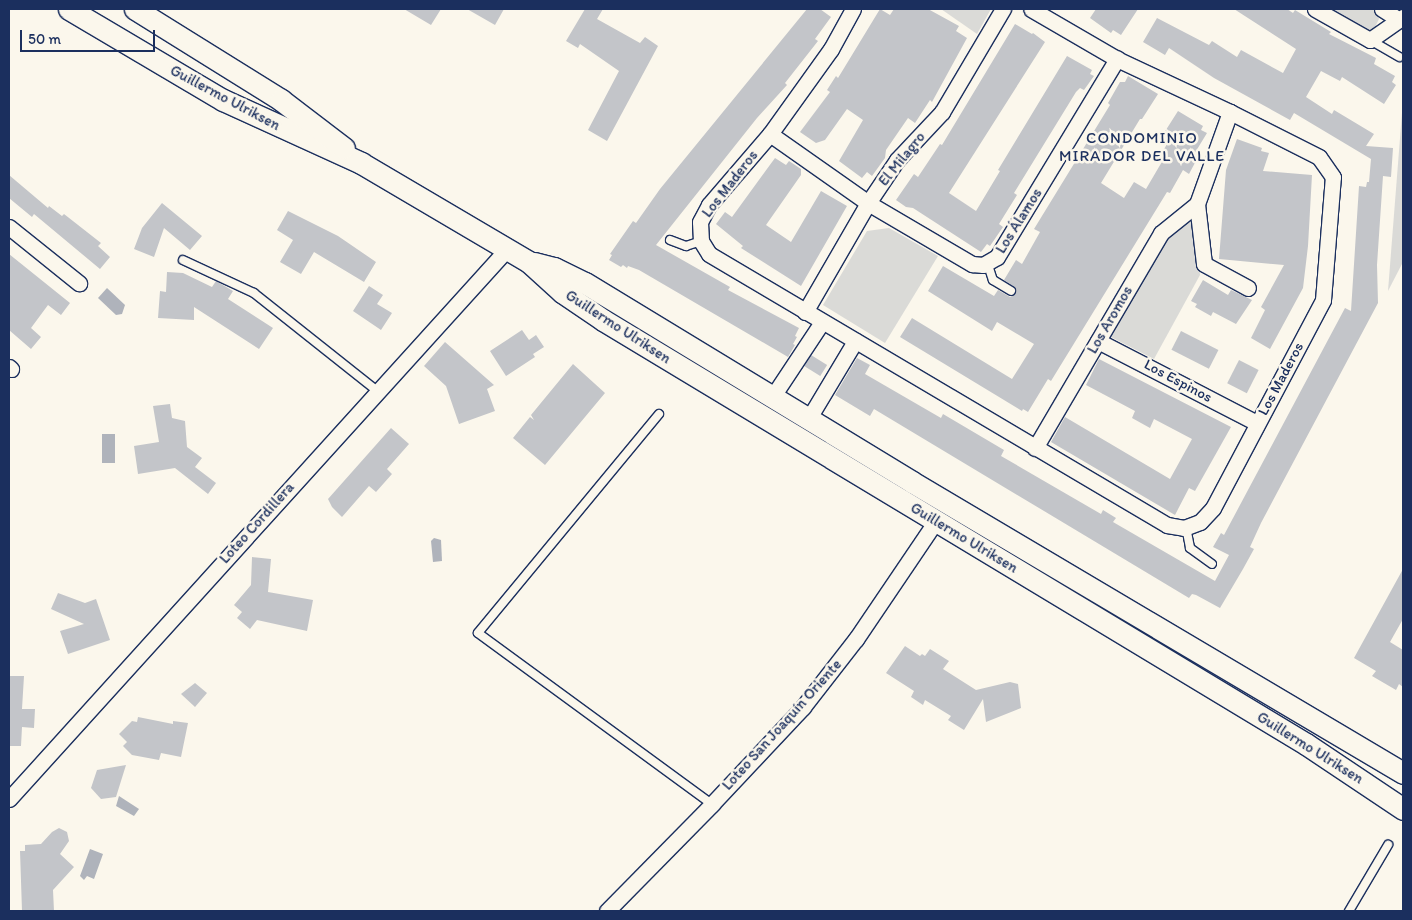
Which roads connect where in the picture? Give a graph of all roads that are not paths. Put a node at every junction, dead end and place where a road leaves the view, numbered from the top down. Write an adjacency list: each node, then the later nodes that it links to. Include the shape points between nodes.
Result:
1 (69, 9): 13 (main road, Guillermo Ulriksen)
2 (135, 9): 12 (main road, Guillermo Ulriksen)
3 (853, 9): 15 (street, Los Maderos, via 831,49)
4 (1003, 9): 17 (street, El Milagro, via 942,112 897,160)
5 (1031, 9): 11 (street, Los Maderos)
6 (1315, 9): 9 (street)
7 (1382, 9): 8 (street)
8 (1401, 18): 9 (street)
9 (1370, 40): 10 (lane)
10 (1400, 57)
11 (1117, 59): 14 (street, Los Maderos); 25 (street, Los Álamos, via 997,257)
12 (242, 75): 13 (main road, via 227,88); 16 (main road, Guillermo Ulriksen, via 304,115)
13 (212, 94): 16 (main road, Guillermo Ulriksen, via 270,124)
14 (1230, 112): 18 (street); 37 (street, Los Maderos, via 1319,157 1333,177 1323,300)
15 (770, 134): 17 (street, Los Álamos); 21 (street, Los Maderos, via 709,205 700,222)
16 (361, 163): 22 (main road, Guillermo Ulriksen)
17 (868, 203): 25 (street, Los Álamos, via 972,264); 29 (street, El Milagro)
18 (1197, 204): 27 (street, via 1204,264); 32 (street, Los Aromos, via 1161,233)
19 (9, 227): 26 (street)
20 (670, 240): 21 (lane, via 686,246)
21 (701, 241): 29 (street, Los Maderos, via 709,254)
22 (507, 249): 24 (main road, Guillermo Ulriksen); 33 (street, Loteo Cordillera)
23 (183, 260): 33 (lane, via 254,293)
24 (529, 262): 34 (main road, Guillermo Ulriksen, via 554,268 585,283); 39 (main road, Guillermo Ulriksen, via 582,307)
25 (987, 262): 28 (lane, via 993,280)
26 (79, 283)
27 (1248, 288)
28 (1011, 291)
29 (806, 312): 30 (street, Los Maderos)
30 (822, 322): 31 (street, Los Maderos); 34 (street)
31 (855, 341): 36 (street); 38 (street, Los Maderos)
32 (1098, 341): 37 (street, Los Espinos); 38 (street, Los Aromos)
33 (377, 391): 43 (street, Loteo Cordillera)
34 (773, 396): 36 (main road, Guillermo Ulriksen)
35 (659, 414): 44 (lane, via 478,633)
36 (809, 418): 42 (main road, Guillermo Ulriksen)
37 (1257, 423): 40 (street, Los Maderos, via 1213,508 1200,522)
38 (1035, 448): 40 (street, Los Maderos, via 1167,526)
39 (936, 521): 44 (street, Loteo San Joaquín Oriente, via 829,675); 45 (main road, Guillermo Ulriksen, via 1306,744)
40 (1186, 527): 41 (lane, via 1190,548)
41 (1212, 564)
42 (1403, 774)
43 (9, 799)
44 (712, 804): 47 (street, Loteo San Joaquín Oriente)
45 (1403, 809)
46 (1388, 845): 48 (lane)
47 (607, 911)
48 (1349, 911)

